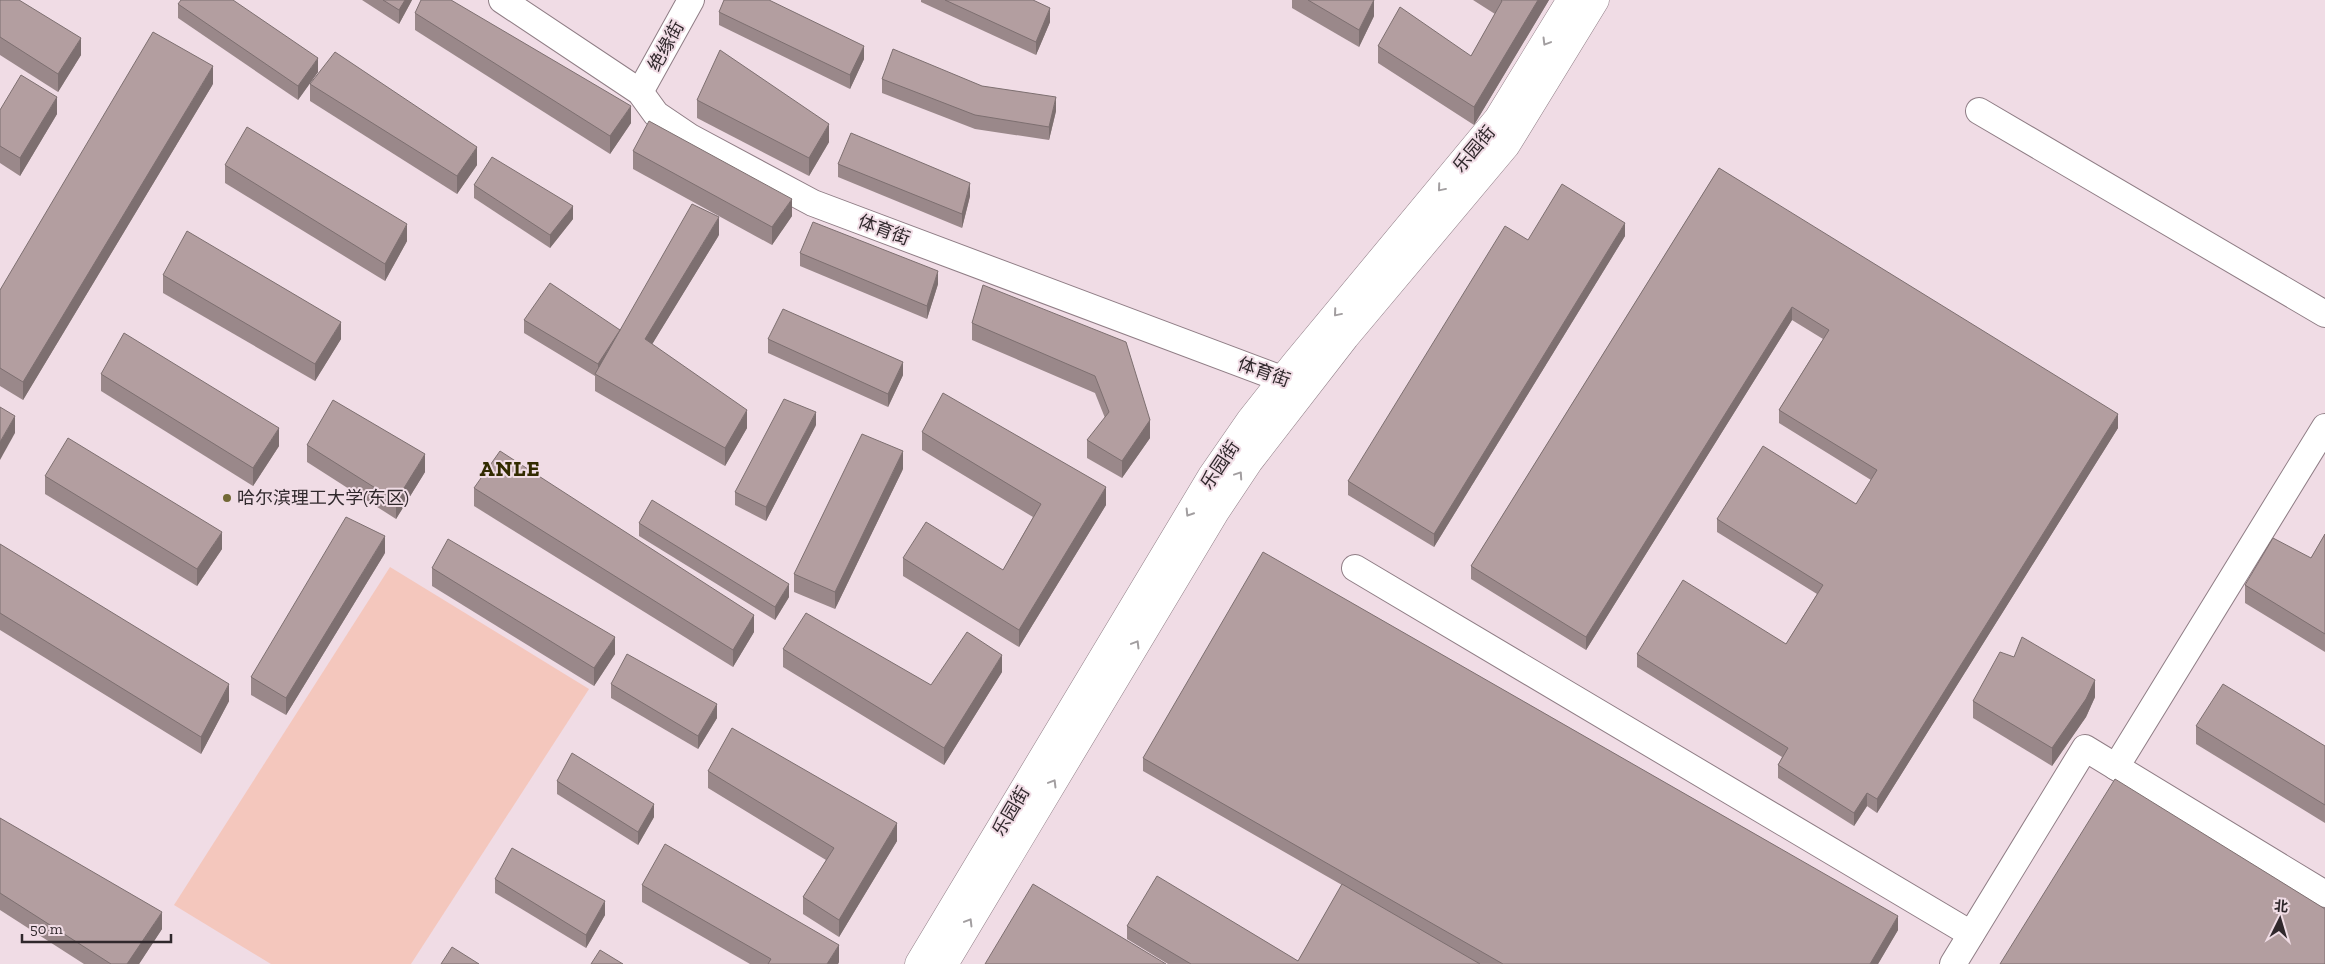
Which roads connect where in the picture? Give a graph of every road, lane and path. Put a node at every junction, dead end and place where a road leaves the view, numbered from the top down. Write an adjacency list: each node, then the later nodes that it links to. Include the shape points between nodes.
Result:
1 (502, 0): 5 (street, 体育街)
2 (691, 0): 5 (street, 绝缘街)
3 (1571, 0): 8 (main road, 乐园街, one-way to 8, via 1498,119)
4 (1594, 0): 8 (main road, 乐园街, via 1506,145 1345,337)
5 (640, 92): 8 (street, 体育街, via 656,114 690,137 813,203)
6 (1979, 111): 7 (street)
7 (2325, 314)
8 (1294, 383): 14 (main road, 乐园街, one-way to 14, via 1250,421 1180,527); 15 (main road, 乐园街, one-way to 8)
9 (2325, 427): 11 (street)
10 (1355, 568): 13 (street)
11 (2116, 768): 12 (street); 13 (street, via 2085,748)
12 (2325, 894)
13 (1971, 934): 16 (street)
14 (919, 964)
15 (944, 964)
16 (1953, 964)

